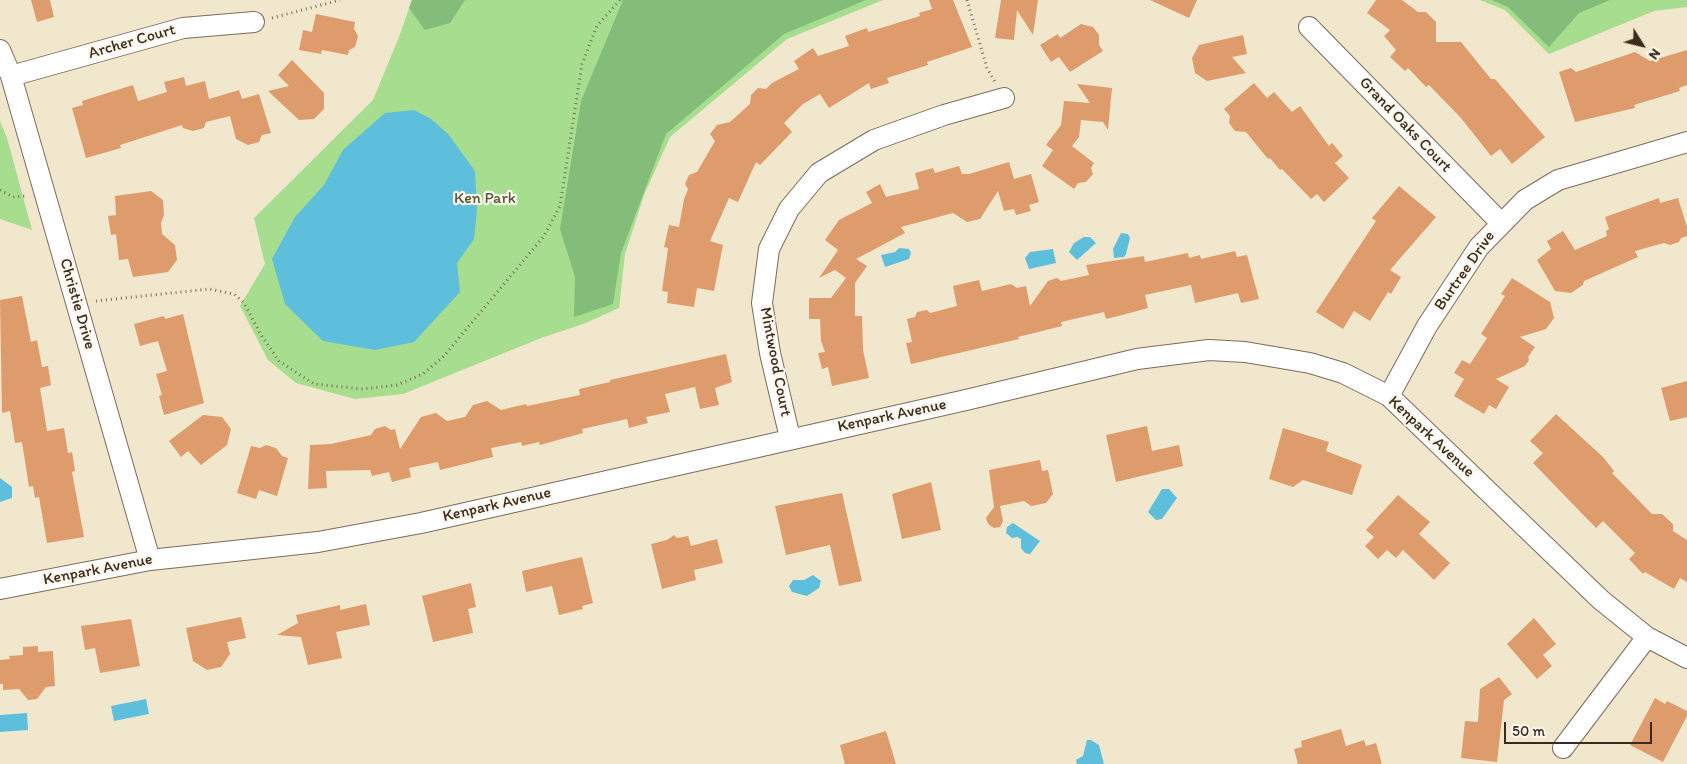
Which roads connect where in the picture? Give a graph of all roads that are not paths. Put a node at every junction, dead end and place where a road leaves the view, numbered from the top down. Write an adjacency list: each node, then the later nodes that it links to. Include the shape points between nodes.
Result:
1 (254, 22): 4 (street, Archer Court, via 184,28)
2 (1310, 27): 7 (street, Grand Oaks Court)
3 (0, 50): 4 (street, Christie Drive)
4 (12, 76): 10 (street, Christie Drive)
5 (1004, 98): 9 (street, Mintwood Court, via 874,140 819,173 789,209 769,249 762,303)
6 (1687, 142): 7 (street, Burtree Drive, via 1558,180 1525,200)
7 (1500, 222): 8 (street, Burtree Drive, via 1479,247 1427,326)
8 (1389, 396): 9 (street, Kenpark Avenue, via 1343,374 1310,364 1245,352 1210,350 1137,359); 12 (street, Kenpark Avenue, via 1601,600)
9 (790, 438): 10 (street, Kenpark Avenue, via 421,522 318,542)
10 (150, 560): 11 (street, Kenpark Avenue)
11 (0, 589)
12 (1647, 637): 13 (street, Kenpark Avenue); 14 (street)
13 (1687, 658)
14 (1563, 748)

